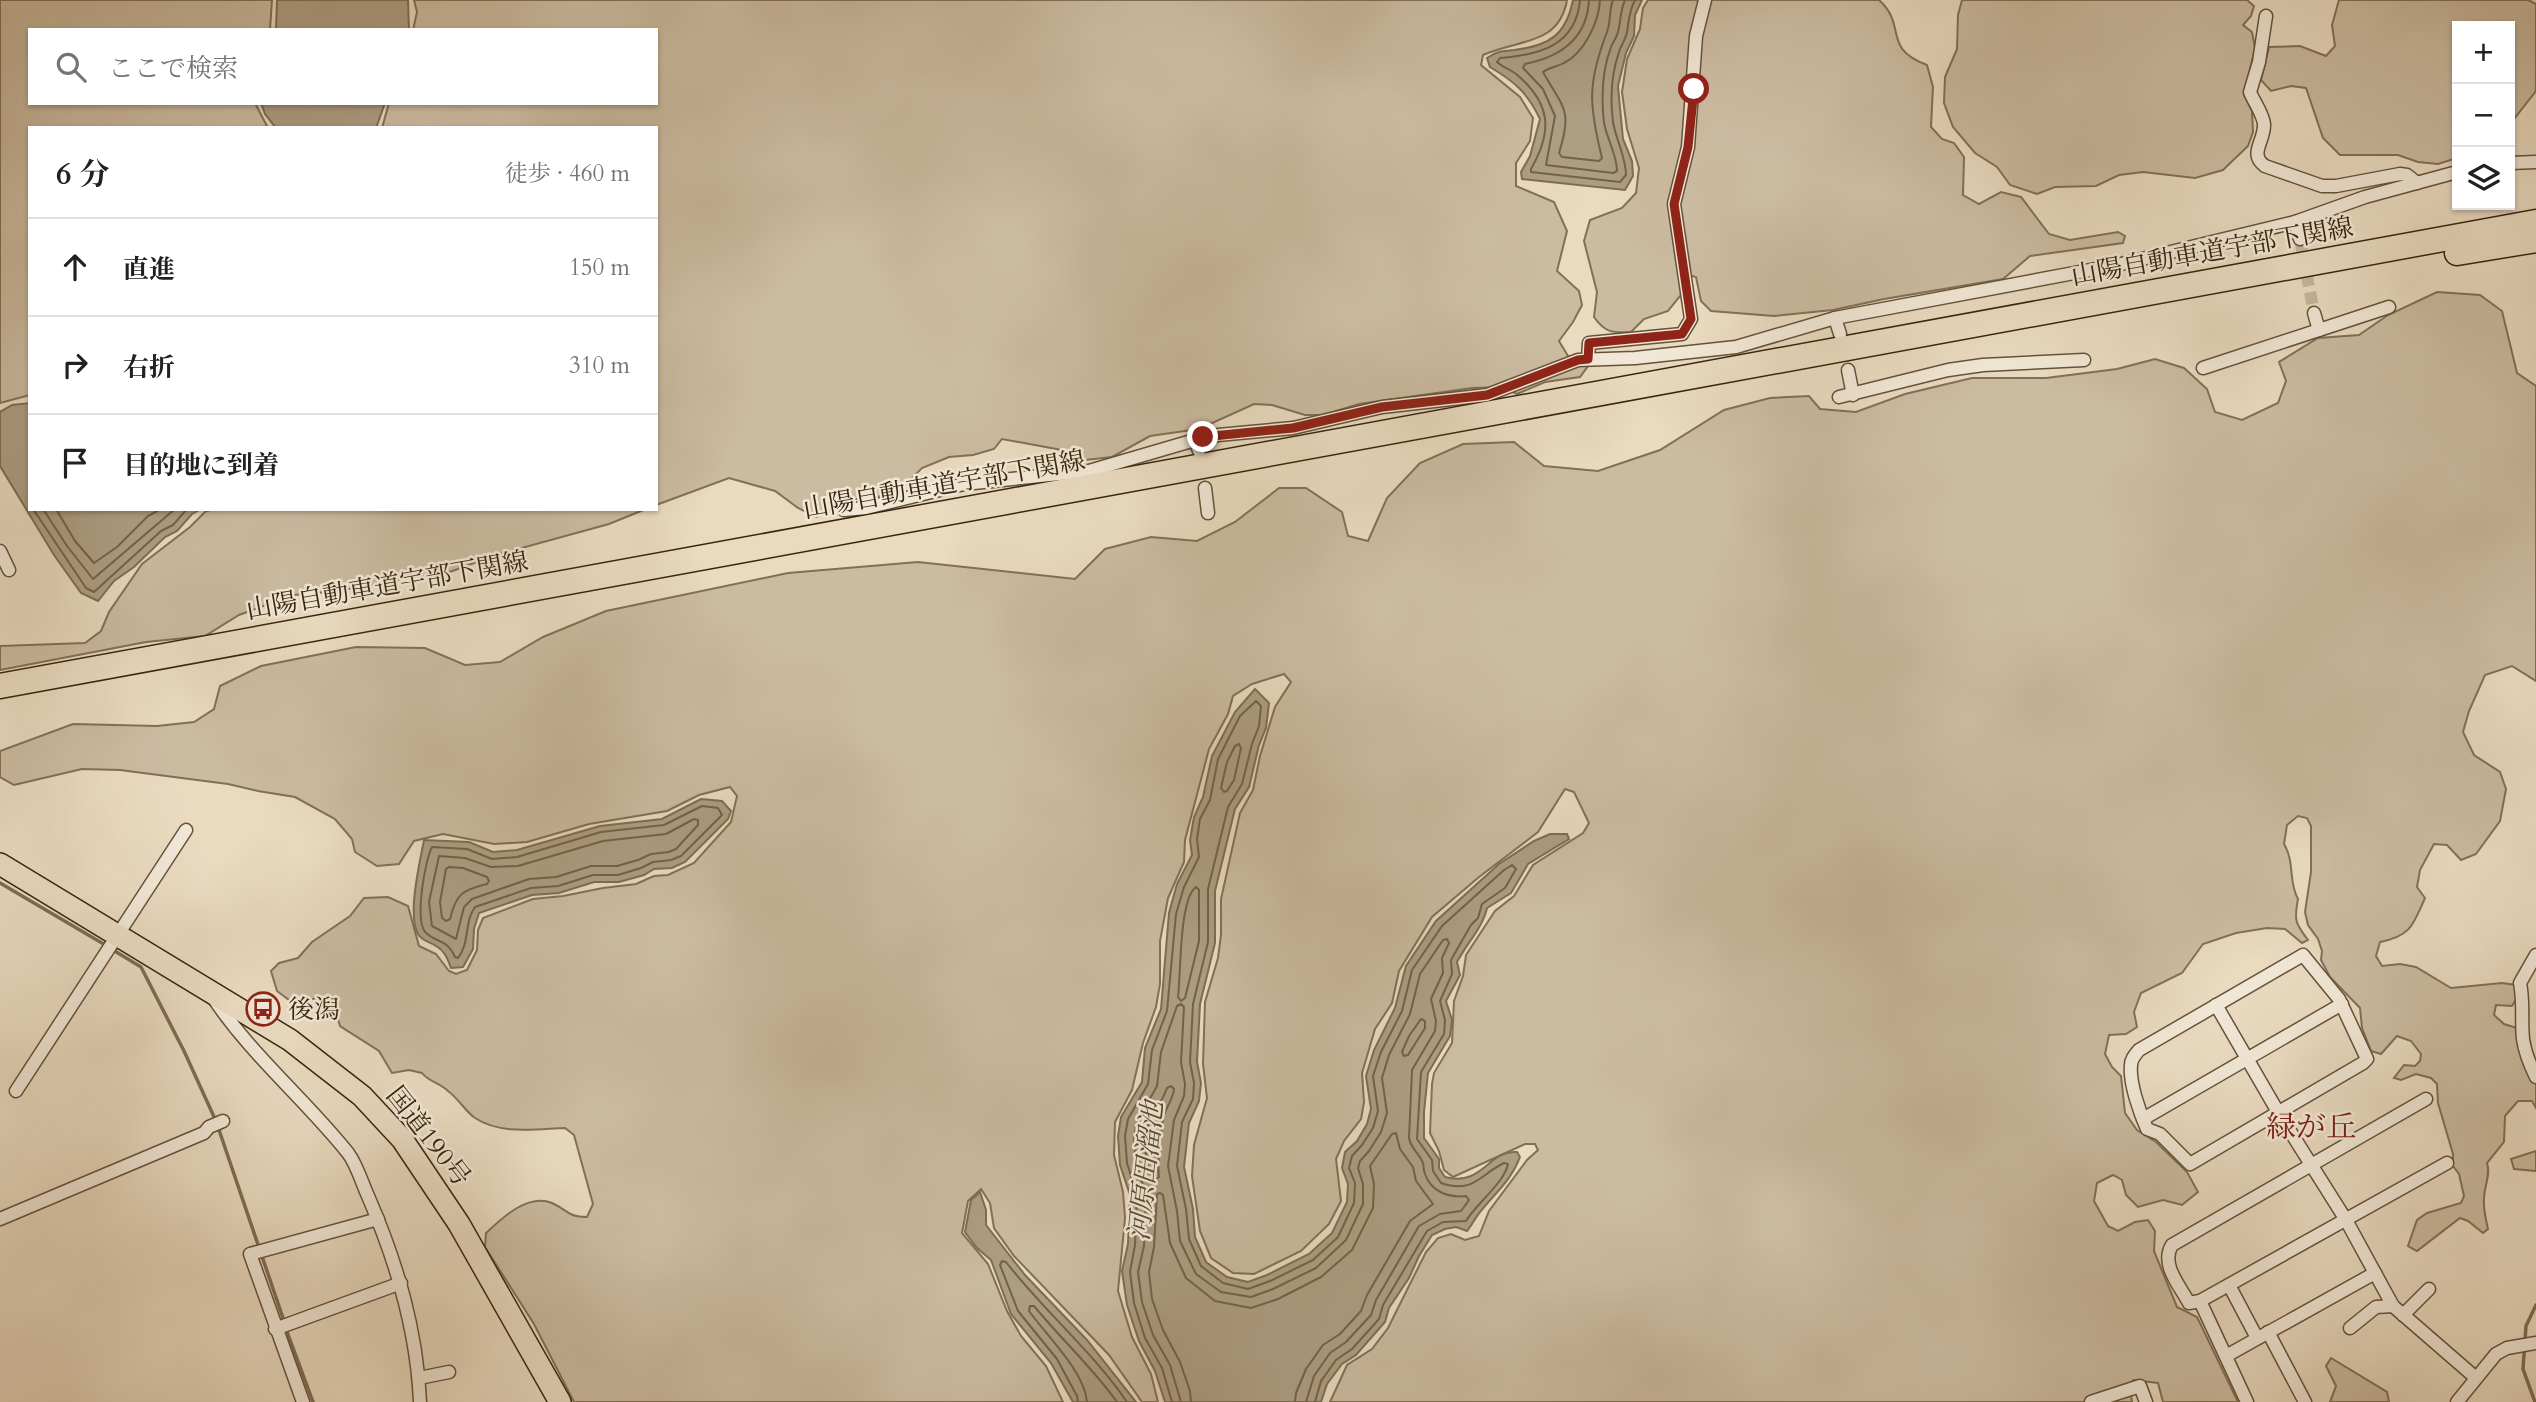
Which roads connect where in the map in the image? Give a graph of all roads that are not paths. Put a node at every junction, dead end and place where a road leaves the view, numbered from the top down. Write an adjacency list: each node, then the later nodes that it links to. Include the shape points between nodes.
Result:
1 (1705, 0): 17 (street, via 1696,36 1688,147 1674,204 1691,319 1682,334 1589,343)
2 (2266, 16): 6 (street, via 2250,92 2264,122 2258,161 2322,186 2400,174)
3 (2536, 162): 4 (street)
4 (2515, 163)
5 (2452, 173): 6 (street)
6 (2417, 183): 7 (street)
7 (2295, 222): 10 (street); 14 (street, via 2117,265)
8 (2536, 222): 9 (highway, 山陽自動車道宇部下関線)
9 (2505, 237): 11 (highway, 山陽自動車道宇部下関線); 28 (highway, 山陽自動車道宇部下関線, via 1899,338)
10 (2300, 239)
11 (2536, 240)
12 (2389, 307): 15 (street)
13 (2314, 313): 15 (street)
14 (1835, 318): 16 (street); 17 (street, via 1736,347)
15 (2319, 330): 19 (street)
16 (1840, 334)
17 (1588, 359): 24 (street, via 1487,395 1382,407 1293,428 1219,435 1197,446 1089,471 964,484)
18 (2084, 360): 21 (street, via 1948,370)
19 (2203, 368)
20 (1848, 370): 21 (street)
21 (1853, 395): 22 (street)
22 (1839, 397)
23 (1205, 488): 25 (street)
24 (844, 510)
25 (1209, 513)
26 (0, 551): 27 (street)
27 (9, 570)
28 (0, 686)
29 (186, 830): 31 (street)
30 (0, 864): 31 (highway, 国道190号)
31 (117, 934): 33 (highway, 国道190号); 38 (street)
32 (2536, 955): 37 (street, via 2519,982 2524,999 2523,1040)
33 (208, 990): 46 (street, via 231,1025 351,1156); 64 (highway, 国道190号, via 317,1059 382,1115 459,1224)
34 (2342, 1004): 35 (street, via 2303,955); 36 (street); 40 (street, via 2367,1059)
35 (2216, 1005): 36 (street); 41 (street, via 2139,1050 2132,1059)
36 (2247, 1059): 40 (street); 41 (street)
37 (2536, 1077)
38 (16, 1091)
39 (2426, 1099): 44 (street)
40 (2278, 1112): 41 (street, via 2190,1164 2160,1134 2147,1129); 44 (street)
41 (2143, 1119)
42 (223, 1121): 45 (street)
43 (2447, 1163): 47 (street)
44 (2312, 1165): 47 (street); 52 (street, via 2172,1245 2167,1262 2189,1303)
45 (0, 1219)
46 (378, 1219): 49 (street); 55 (street, via 250,1254)
47 (2346, 1220): 48 (street); 50 (street)
48 (2375, 1273): 53 (street); 56 (street)
49 (401, 1283): 55 (street); 60 (street)
50 (2229, 1285): 52 (street); 56 (street)
51 (2428, 1289): 53 (street)
52 (2200, 1301): 58 (street)
53 (2398, 1310): 54 (street, via 2376,1307); 61 (street)
54 (2350, 1328)
55 (275, 1329): 62 (street)
56 (2263, 1335): 58 (street); 68 (street)
57 (2536, 1343): 61 (street, via 2496,1354)
58 (2225, 1356): 67 (street)
59 (449, 1373): 60 (street)
60 (419, 1378): 63 (street)
61 (2476, 1378): 69 (street)
62 (303, 1402)
63 (420, 1402)
64 (560, 1402)
65 (2091, 1402): 66 (street, via 2140,1385)
66 (2146, 1402)
67 (2247, 1402)
68 (2305, 1402)
69 (2457, 1402)

